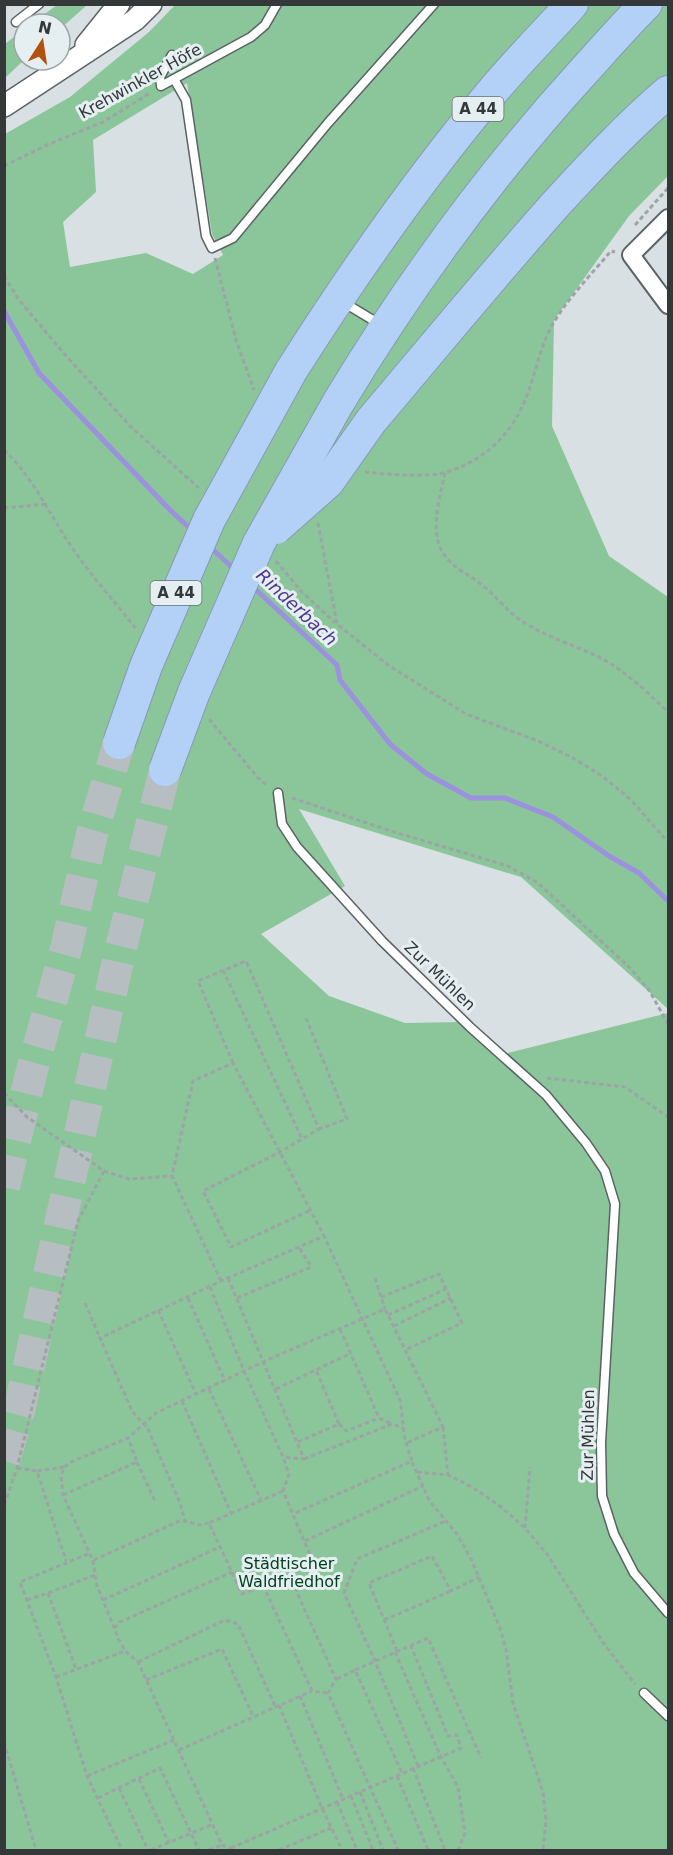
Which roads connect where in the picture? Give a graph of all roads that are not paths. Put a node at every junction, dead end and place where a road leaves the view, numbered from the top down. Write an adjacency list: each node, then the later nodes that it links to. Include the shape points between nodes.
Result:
1 (119, 4): 8 (street)
2 (152, 4): 8 (street, via 135,20)
3 (277, 4): 9 (lane, Krehwinkler Höfe, via 265,25 251,37)
4 (434, 4): 9 (lane, via 233,238 212,248 206,236 186,100)
5 (572, 4): 13 (highway, A 44, via 492,92 430,169)
6 (646, 4): 15 (highway, via 535,125 472,203)
7 (172, 55): 9 (lane, Krehwinkler Höfe, via 160,77 161,86)
8 (74, 59): 11 (street)
9 (174, 79)
10 (669, 92): 16 (highway, bridge, via 579,179 459,313 328,482)
11 (4, 106)
12 (669, 218): 14 (street, via 625,249)
13 (338, 298): 15 (lane); 17 (highway, A 44, bridge, via 291,371 209,520 146,666)
14 (669, 305)
15 (385, 327): 16 (highway, bridge, via 338,403)
16 (267, 551): 18 (highway, bridge, via 194,692)
17 (119, 743)
18 (165, 770)
19 (278, 794): 20 (lane, Zur Mühlen, via 282,824 297,848 399,958 546,1095 606,1171 615,1204 601,1442 602,1496 614,1534 634,1573)
20 (669, 1614)
21 (644, 1694): 22 (lane)
22 (669, 1716)

